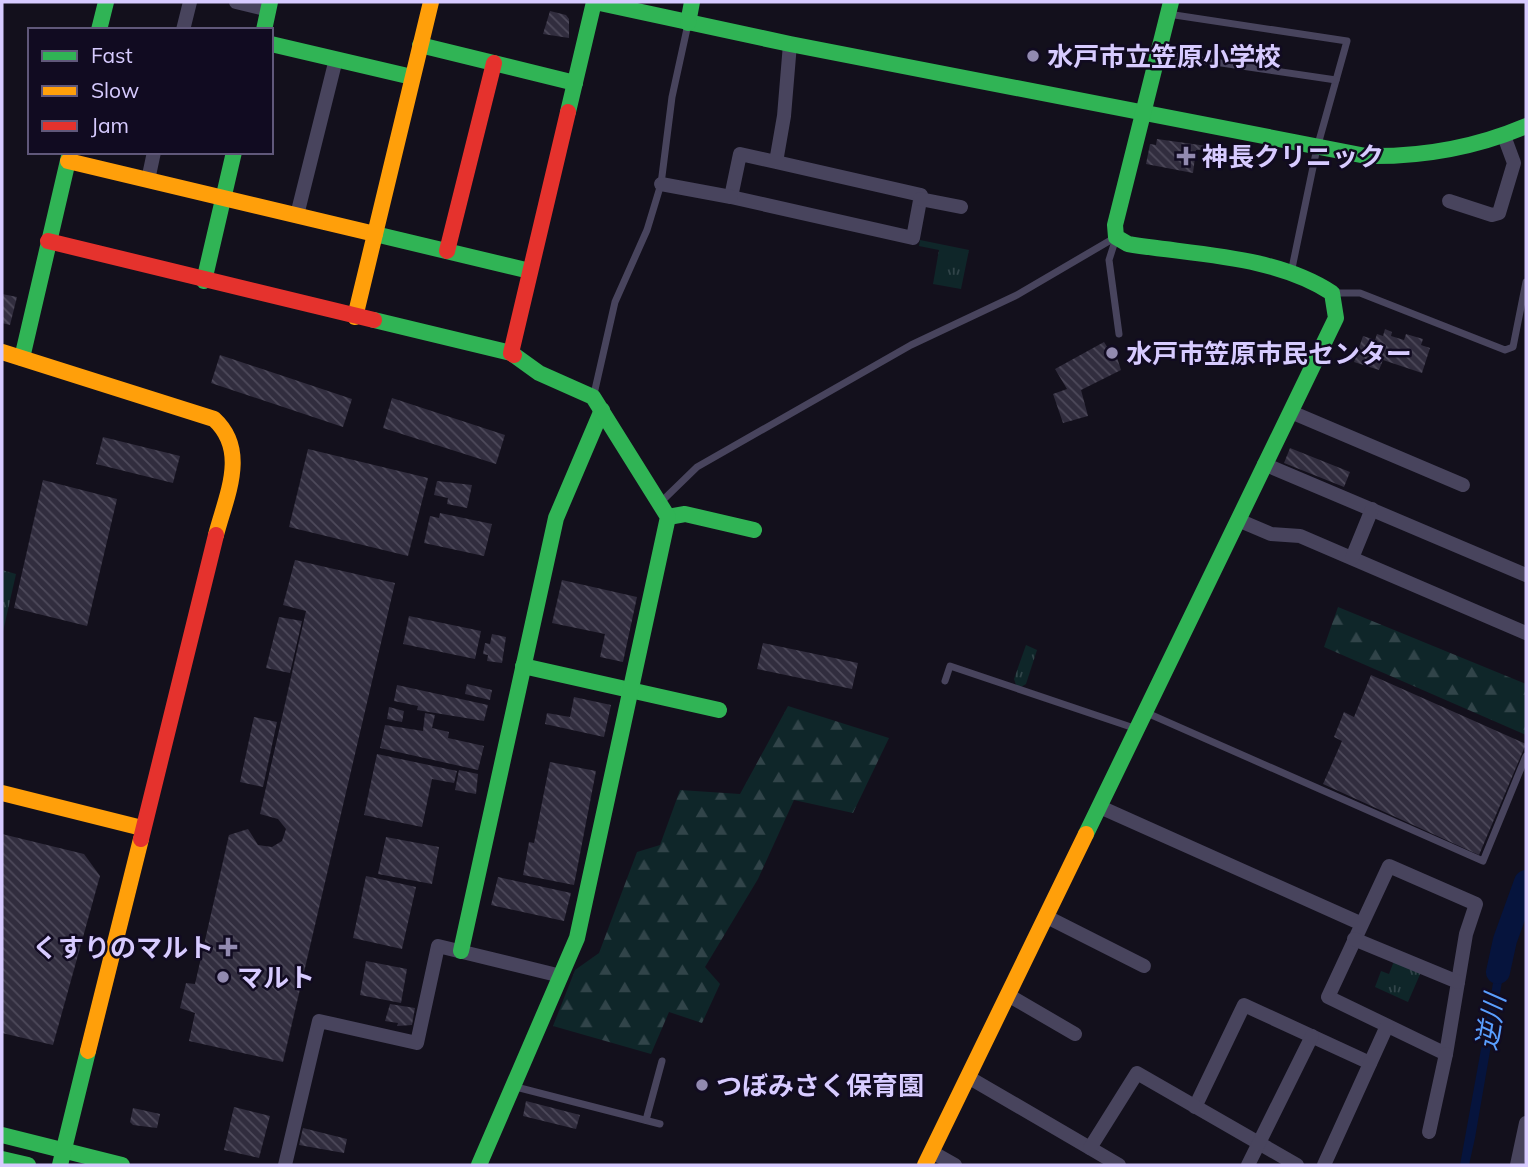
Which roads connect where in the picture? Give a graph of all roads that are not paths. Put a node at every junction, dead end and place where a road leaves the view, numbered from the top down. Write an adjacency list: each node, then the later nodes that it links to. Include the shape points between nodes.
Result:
1 (106, 2): 10 (street)
2 (190, 2): 11 (street)
3 (236, 2): 7 (street)
4 (430, 2): 15 (street)
5 (595, 2): 9 (street); 21 (street)
6 (692, 2): 9 (street)
7 (270, 6): 12 (street)
8 (1169, 8): 16 (street); 20 (lane, via 1347,41)
9 (688, 23): 14 (street); 31 (lane)
10 (100, 28)
11 (184, 28)
12 (264, 28)
13 (273, 44): 17 (street)
14 (790, 44): 22 (street); 29 (street)
15 (420, 45): 18 (street); 19 (street)
16 (1158, 54): 20 (lane); 22 (street)
17 (336, 59): 19 (street); 37 (street)
18 (494, 63): 21 (street); 41 (street)
19 (412, 77): 38 (street)
20 (1336, 80): 25 (lane)
21 (575, 83): 42 (street)
22 (1144, 113): 25 (street); 39 (street, via 1115,225)
23 (1526, 126): 24 (street)
24 (1504, 136): 25 (street, via 1423,156 1366,156); 35 (street, via 1514,163 1499,213 1492,215)
25 (1317, 148): 43 (lane)
26 (154, 154): 30 (street)
27 (234, 154): 33 (street)
28 (69, 156): 30 (street); 40 (street)
29 (776, 162): 32 (street, via 740,154); 34 (street, via 921,195)
30 (148, 180): 33 (street)
31 (660, 184): 32 (street); 52 (lane, via 647,230 615,302)
32 (731, 197): 34 (street, via 913,237)
33 (223, 198): 37 (street); 44 (street)
34 (920, 199): 36 (street)
35 (1449, 201)
36 (961, 207)
37 (297, 215): 38 (street)
38 (374, 234): 41 (street); 47 (street)
39 (1116, 237): 43 (street, via 1128,244); 48 (lane, via 1109,260); 57 (lane, via 1017,295 911,345 697,467)
40 (48, 242): 44 (street); 51 (street)
41 (447, 251): 42 (street)
42 (530, 271): 50 (street)
43 (1291, 273): 46 (street)
44 (204, 281): 47 (street)
45 (1526, 282): 46 (lane, via 1513,347 1505,350 1360,293)
46 (1332, 293): 53 (street, via 1336,318)
47 (355, 317): 50 (street)
48 (1119, 334)
49 (2, 352): 51 (street)
50 (511, 354): 52 (street)
51 (22, 358): 72 (street, via 214,419 234,446 235,460)
52 (598, 403): 57 (street); 63 (street, via 556,518)
53 (1291, 412): 54 (street); 55 (street)
54 (1264, 464): 56 (street); 58 (street)
55 (1463, 485)
56 (1373, 509): 60 (street); 61 (street)
57 (664, 510): 59 (street); 65 (street)
58 (1238, 520): 60 (street, via 1271,534 1300,536); 67 (street)
59 (754, 530)
60 (1352, 558): 62 (street)
61 (1526, 575)
62 (1526, 633)
63 (523, 667): 65 (street); 76 (street)
64 (945, 681): 68 (lane, via 950,666)
65 (632, 691): 66 (street); 78 (street, via 582,918)
66 (719, 710)
67 (1146, 712): 68 (street); 69 (lane, via 1483,861)
68 (1138, 729): 71 (street)
69 (1526, 756)
70 (2, 793): 72 (street)
71 (1100, 807): 73 (street); 74 (street)
72 (142, 828): 97 (street)
73 (1047, 917): 77 (street); 80 (street)
74 (1362, 924): 75 (street); 79 (street, via 1389,866 1476,904)
75 (1354, 939): 79 (street); 81 (street, via 1328,997)
76 (461, 951): 78 (street); 102 (street, via 439,946 417,1043 319,1021)
77 (1144, 967)
78 (561, 976): 88 (street)
79 (1458, 982): 84 (street)
80 (1008, 995): 82 (street); 87 (street)
81 (1387, 1026): 84 (street); 86 (street)
82 (1075, 1034)
83 (1312, 1036): 86 (street); 89 (street, via 1244,1005); 95 (street)
84 (1446, 1054): 93 (street)
85 (662, 1061): 90 (lane)
86 (1370, 1063): 108 (street)
87 (968, 1077): 96 (street); 98 (street)
88 (512, 1086): 90 (lane); 103 (street)
89 (1195, 1107): 95 (street); 96 (street, via 1137,1073)
90 (646, 1120): 92 (lane)
91 (1526, 1122): 109 (street)
92 (660, 1124)
93 (1429, 1132)
94 (2, 1135): 97 (street)
95 (1260, 1144): 106 (street); 107 (street)
96 (1090, 1148): 105 (street)
97 (62, 1158): 101 (street)
98 (929, 1158): 104 (street)
99 (2, 1159): 100 (street)
100 (28, 1165)
101 (122, 1165)
102 (285, 1165)
103 (479, 1165)
104 (955, 1165)
105 (1119, 1165)
106 (1248, 1165)
107 (1297, 1165)
108 (1324, 1165)
109 (1517, 1165)

